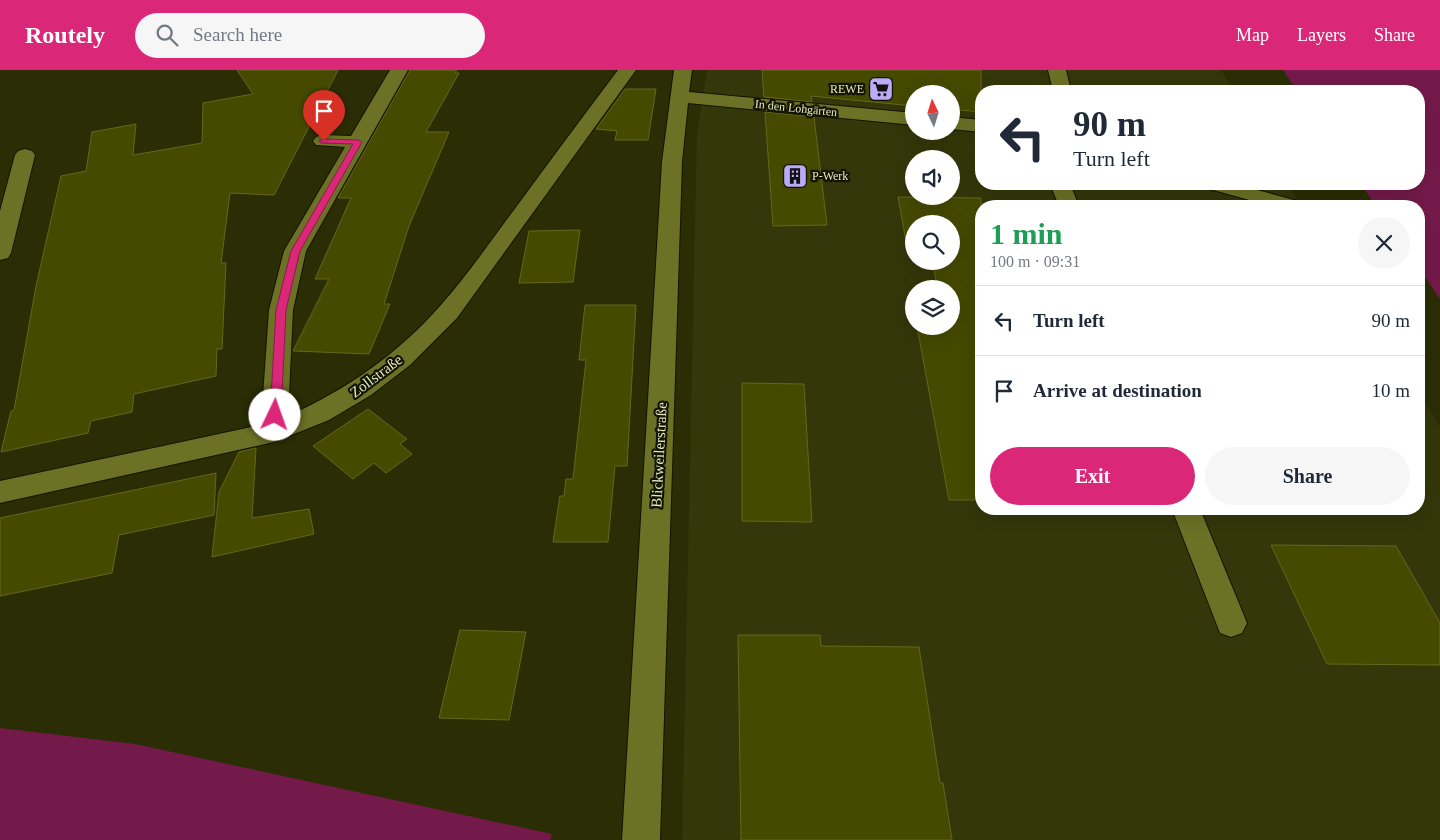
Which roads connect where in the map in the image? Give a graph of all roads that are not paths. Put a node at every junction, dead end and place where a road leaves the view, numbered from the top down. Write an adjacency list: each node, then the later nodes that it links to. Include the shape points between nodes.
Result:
1 (399, 70): 11 (street)
2 (627, 70): 16 (street, Zollstraße, via 437,325 396,362 332,408 303,423)
3 (683, 70): 6 (street, Blickweilerstraße)
4 (1057, 70): 5 (street)
5 (1061, 85)
6 (679, 97): 7 (street, In den Lohgärten); 20 (street, Blickweilerstraße, via 672,172)
7 (905, 118)
8 (960, 124): 9 (street)
9 (975, 125)
10 (324, 141): 11 (street)
11 (358, 142): 16 (street, via 295,251 281,310)
12 (25, 156): 15 (street)
13 (1235, 190): 14 (street)
14 (1272, 200)
15 (0, 253)
16 (274, 432): 17 (street, Zollstraße)
17 (0, 492)
18 (1188, 515): 19 (street)
19 (1231, 623)
20 (641, 840)

